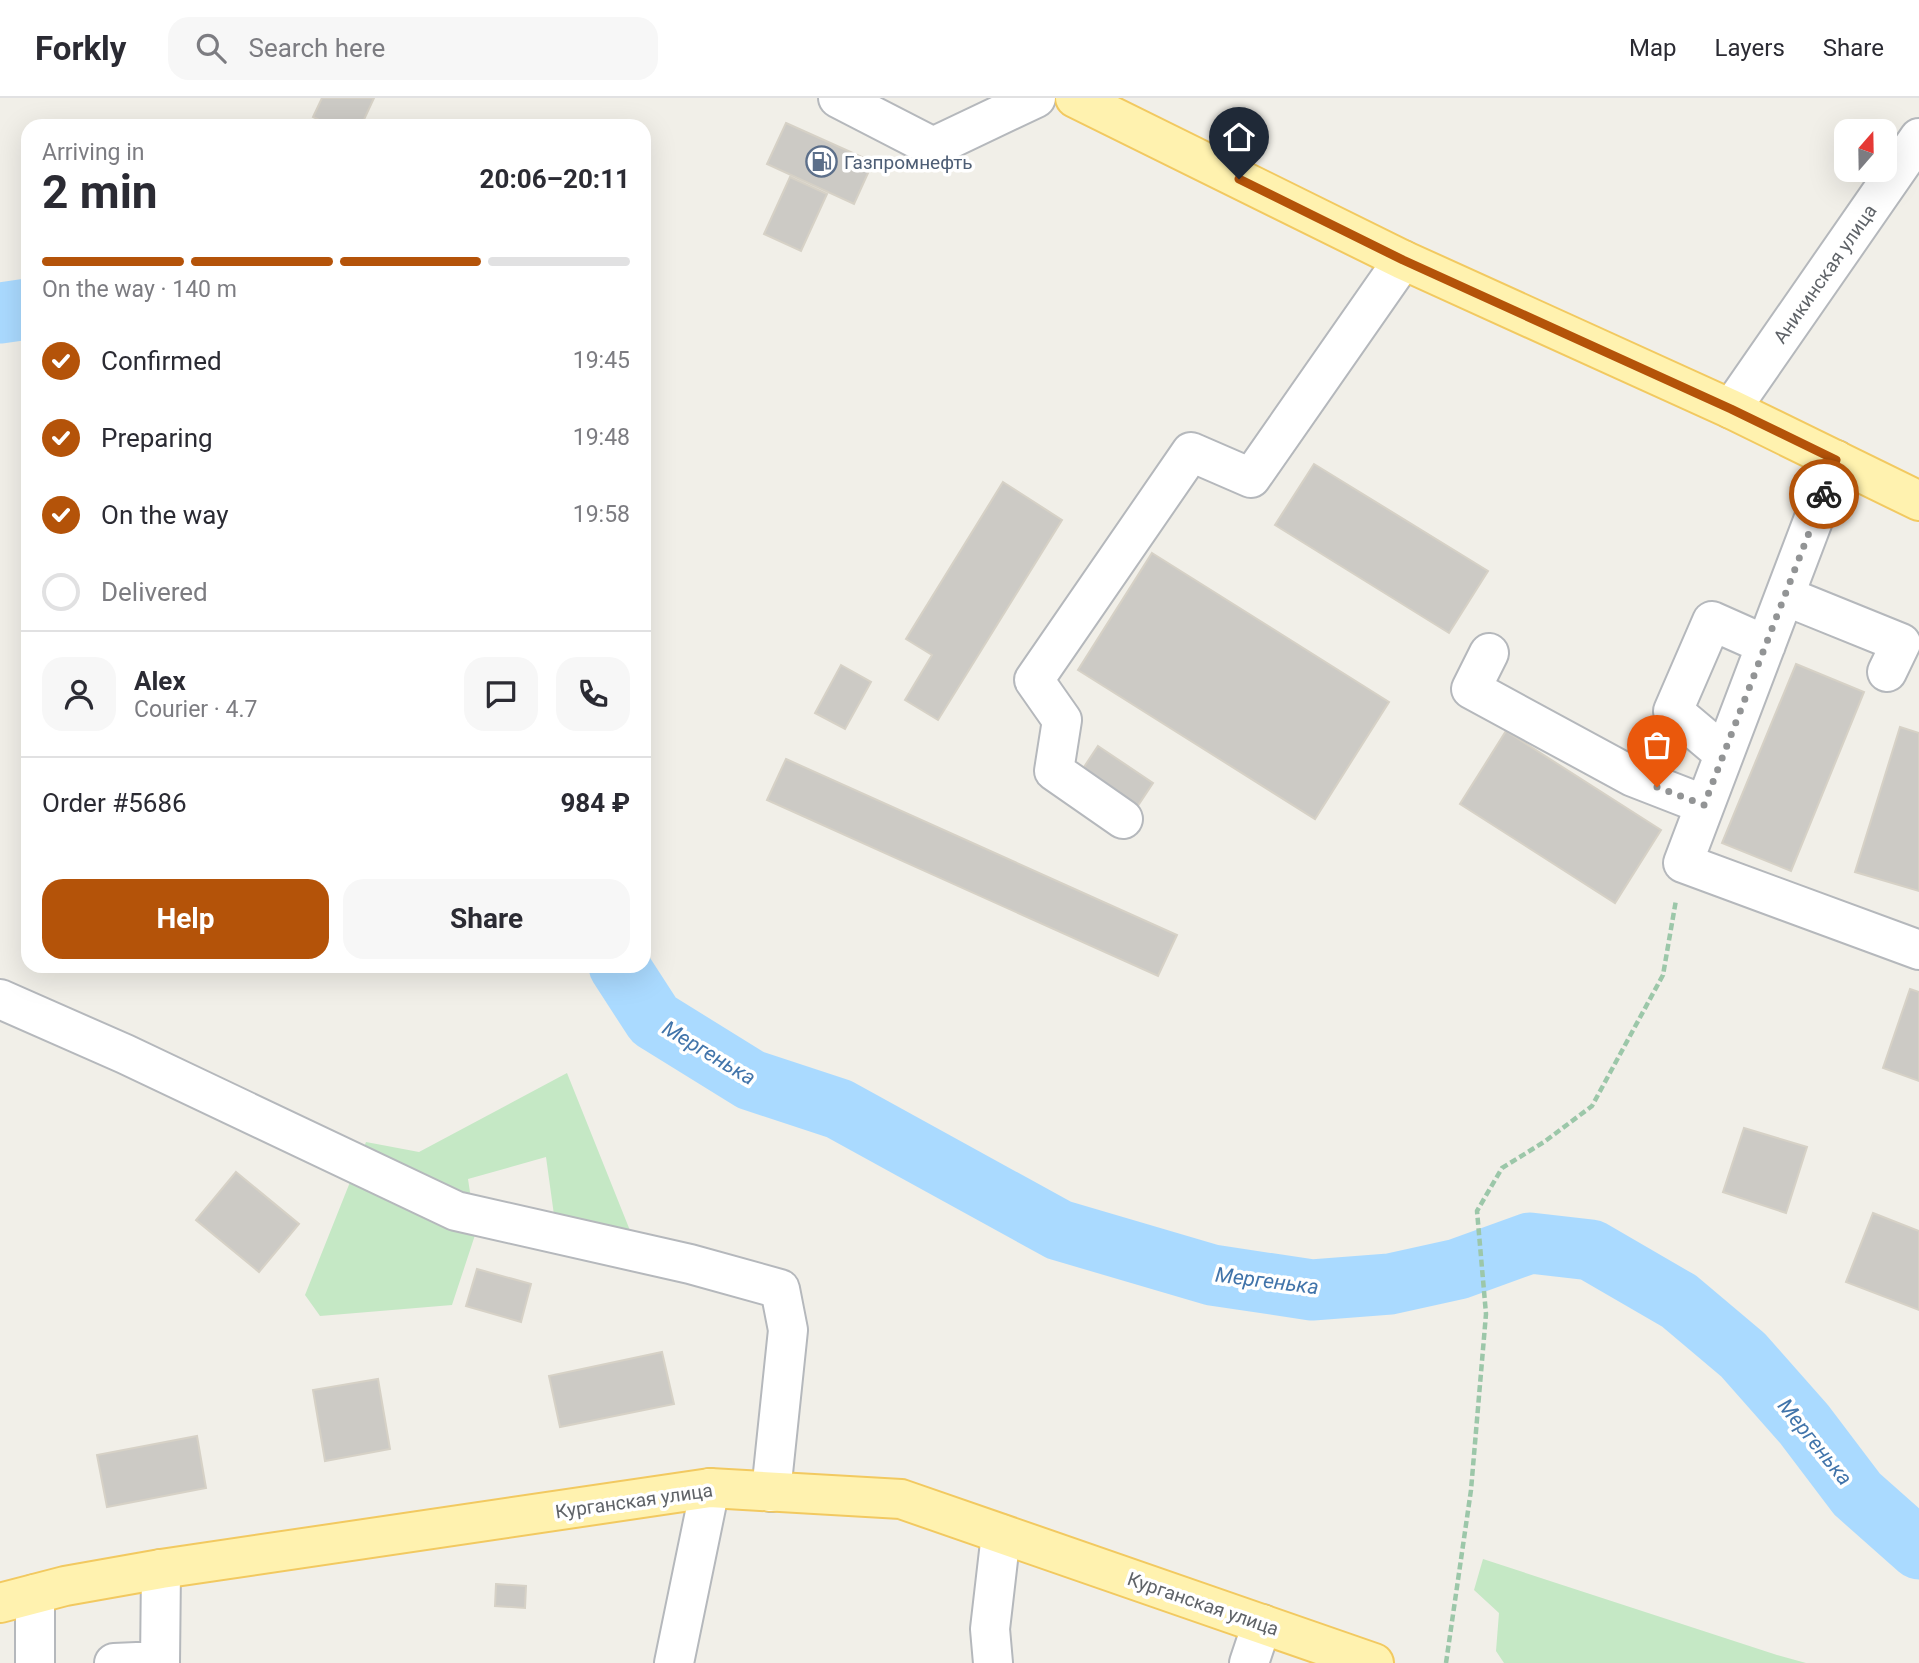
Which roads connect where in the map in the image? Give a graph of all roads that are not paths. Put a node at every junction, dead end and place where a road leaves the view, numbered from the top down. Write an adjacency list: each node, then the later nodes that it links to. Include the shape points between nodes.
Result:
1 (838, 98): 2 (street, via 933,147)
2 (1037, 98)
3 (1075, 98): 5 (main road)
4 (1919, 138): 6 (street, Аникинская улица)
5 (1403, 260): 6 (main road); 15 (street, via 1251,478 1191,452 1034,680 1062,720 1054,771)
6 (1731, 409): 7 (main road)
7 (1836, 460): 8 (main road); 9 (street)
8 (1919, 501)
9 (1784, 596): 10 (street); 12 (street, via 1901,643)
10 (1766, 645): 13 (street); 13 (street, via 1712,621 1673,711)
11 (1489, 653): 14 (street, via 1471,689 1633,777)
12 (1887, 672)
13 (1724, 754): 14 (street)
14 (1704, 805): 16 (street, via 1683,863)
15 (1123, 820)
16 (1919, 950)
17 (0, 999): 19 (street, via 456,1211 779,1289 788,1330)
18 (710, 1488): 19 (main road, Курганская улица); 21 (main road, Курганская улица); 27 (street)
19 (771, 1492): 20 (main road, Курганская улица, via 901,1499)
20 (1001, 1534): 23 (main road, Курганская улица); 28 (street, via 990,1629)
21 (161, 1569): 22 (main road, Курганская улица); 24 (street)
22 (18, 1598): 25 (street)
23 (1262, 1624): 29 (street); 30 (main road, Курганская улица)
24 (160, 1662): 26 (street)
25 (35, 1663)
26 (114, 1663)
27 (674, 1663)
28 (993, 1663)
29 (1249, 1663)
30 (1374, 1663)

